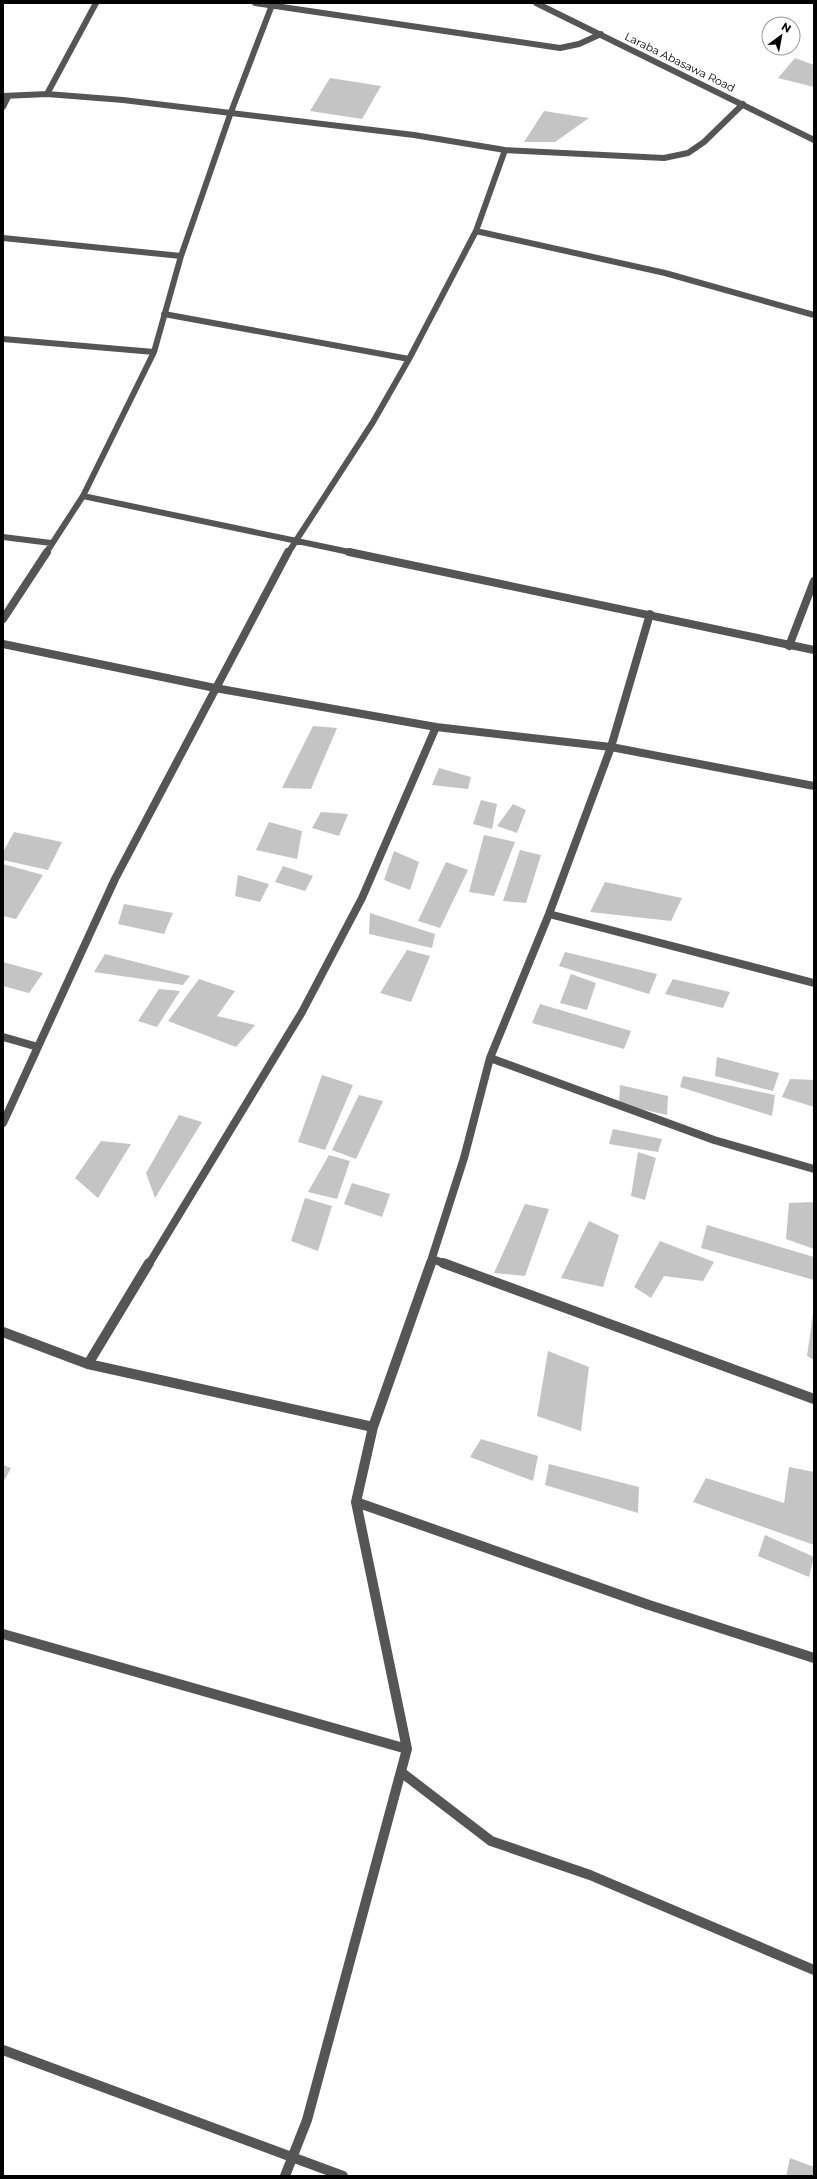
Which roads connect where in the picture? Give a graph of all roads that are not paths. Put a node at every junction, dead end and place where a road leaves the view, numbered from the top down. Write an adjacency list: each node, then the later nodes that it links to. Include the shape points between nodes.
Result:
1 (96, 3): 8 (street)
2 (255, 3): 5 (street)
3 (302, 3): 6 (street)
4 (536, 3): 7 (street, Laraba Abasawa Road)
5 (272, 5): 6 (street); 12 (street)
6 (297, 9): 7 (street, via 560,48 570,48)
7 (601, 34): 10 (street, Laraba Abasawa Road)
8 (47, 94): 9 (street); 12 (street)
9 (6, 97): 11 (street)
10 (743, 104): 13 (street, Laraba Abasawa Road); 14 (street, via 704,142 688,153 664,158)
11 (3, 107)
12 (231, 112): 14 (street); 17 (street)
13 (814, 140)
14 (505, 150): 15 (street)
15 (476, 232): 19 (street, via 665,273); 22 (street)
16 (3, 238): 17 (street)
17 (181, 256): 18 (street)
18 (164, 314): 21 (street); 22 (street)
19 (814, 315)
20 (3, 339): 21 (street)
21 (154, 352): 23 (street)
22 (409, 359): 25 (street, via 373,422)
23 (83, 496): 25 (street); 26 (street)
24 (3, 536): 26 (street)
25 (296, 540): 28 (street); 33 (street)
26 (50, 543): 29 (street)
27 (814, 581): 31 (street)
28 (650, 614): 31 (street); 35 (street)
29 (3, 619)
30 (3, 644): 33 (street)
31 (789, 646): 32 (street)
32 (814, 650)
33 (215, 688): 34 (street); 40 (street, via 116,879)
34 (436, 727): 35 (street); 46 (street, via 362,898 302,1012)
35 (611, 748): 36 (street); 37 (street)
36 (814, 786)
37 (549, 914): 38 (street); 41 (street)
38 (814, 983)
39 (3, 1037): 40 (street)
40 (38, 1047): 42 (street)
41 (490, 1058): 43 (street, via 714,1140); 44 (street, via 464,1158)
42 (3, 1123)
43 (814, 1170)
44 (432, 1259): 47 (street); 48 (street)
45 (3, 1332): 46 (street)
46 (88, 1364): 48 (street)
47 (814, 1399)
48 (373, 1427): 49 (street)
49 (356, 1502): 51 (street, via 649,1605); 52 (street)
50 (3, 1634): 52 (street)
51 (814, 1658)
52 (407, 1749): 53 (street)
53 (401, 1772): 54 (street, via 491,1841 590,1875); 56 (street, via 307,2120)
54 (814, 1970)
55 (3, 2050): 56 (street)
56 (293, 2157): 57 (street); 58 (street)
57 (286, 2176)
58 (343, 2176)

